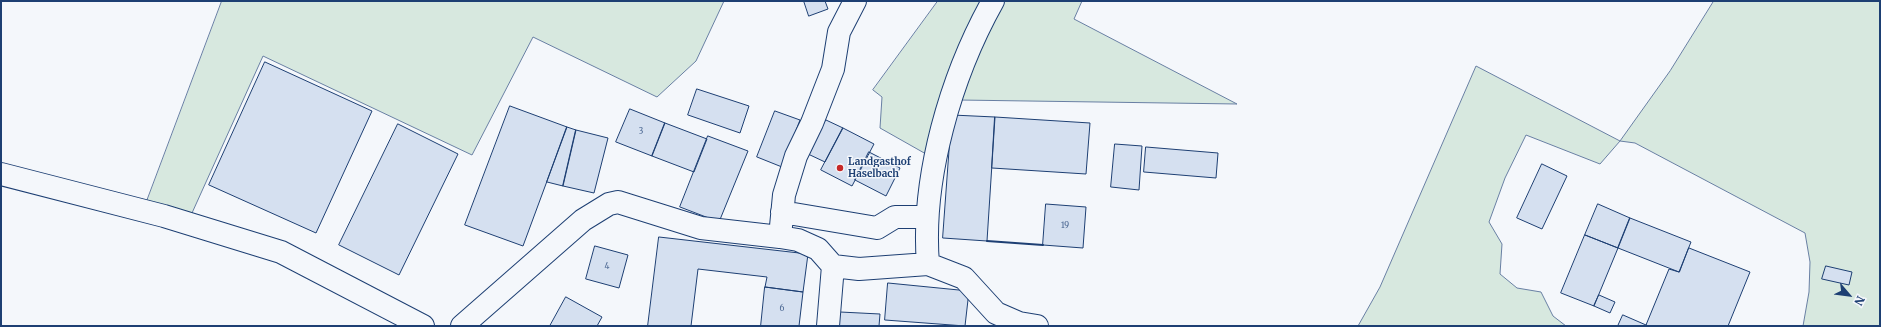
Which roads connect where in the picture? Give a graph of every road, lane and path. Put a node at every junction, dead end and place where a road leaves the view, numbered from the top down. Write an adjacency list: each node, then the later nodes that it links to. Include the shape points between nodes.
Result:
1 (837, 1): 4 (street, via 840,7)
2 (856, 1): 4 (street)
3 (993, 1): 7 (street, via 979,25 947,109)
4 (839, 32): 6 (street, via 832,69 812,123 796,156 784,195)
5 (1, 174): 11 (street, via 164,216 281,252)
6 (782, 212): 7 (street, via 877,228 895,217); 8 (street)
7 (927, 217): 9 (street)
8 (780, 237): 10 (street, via 798,240 818,249); 12 (street, via 701,228 618,202 609,204 583,220)
9 (928, 264): 10 (street, via 859,269); 14 (street, via 964,278 996,313 1019,323)
10 (833, 266): 13 (street)
11 (423, 326)
12 (462, 326)
13 (828, 326)
14 (1037, 326)

